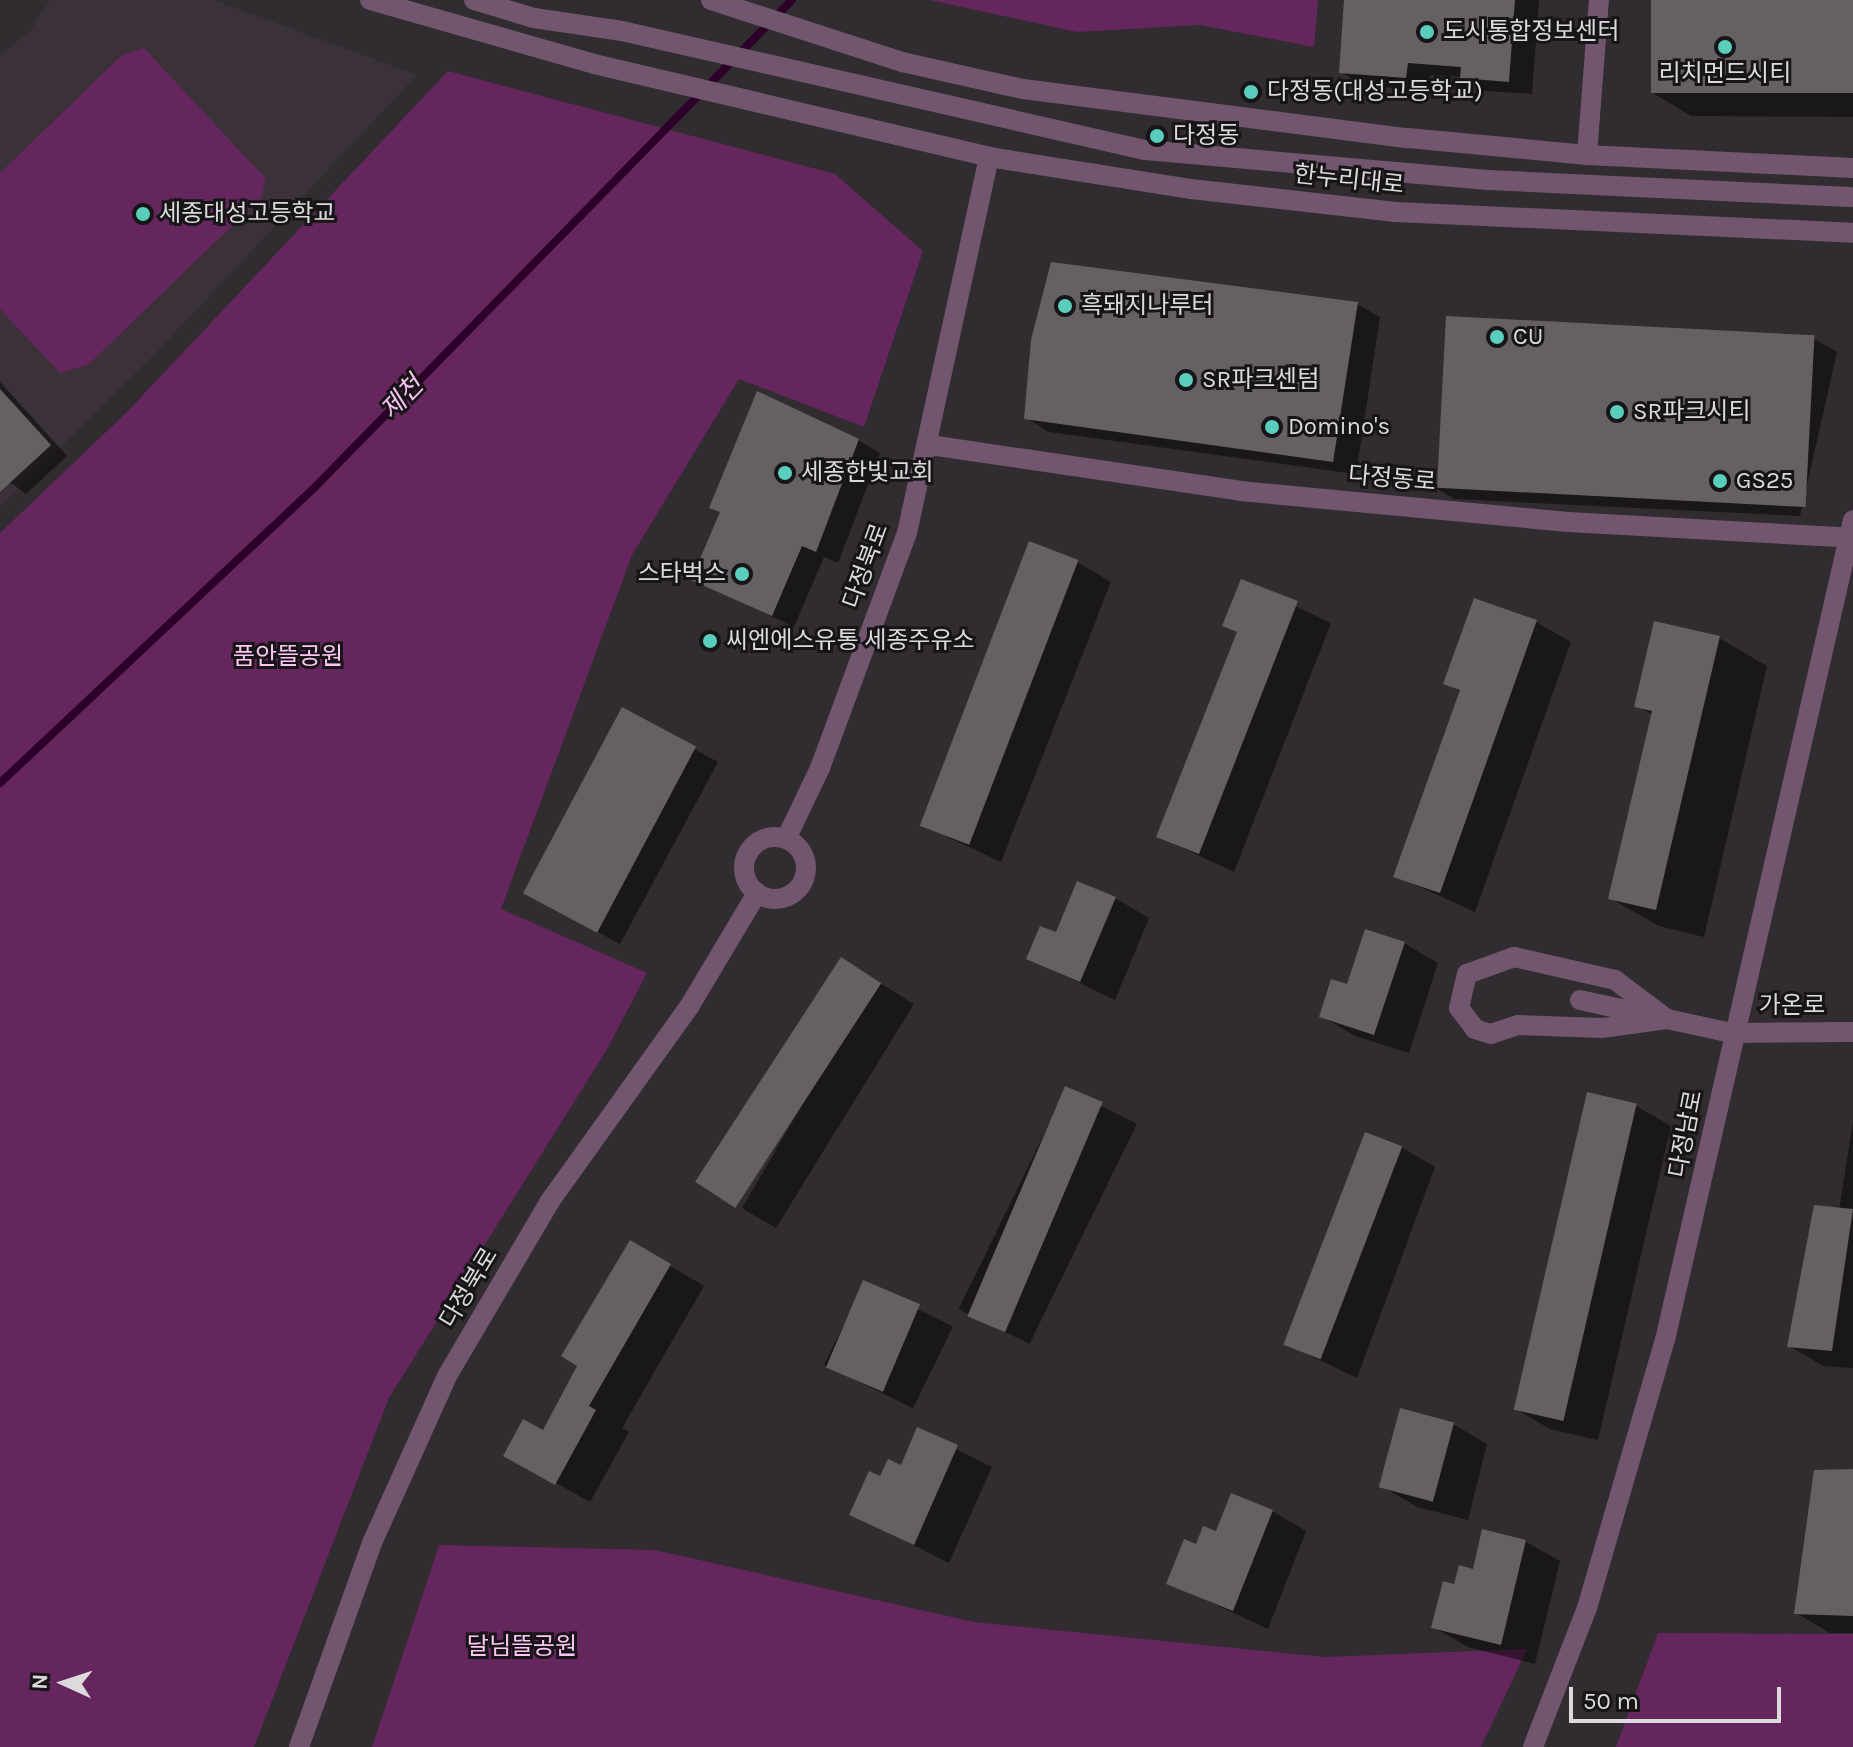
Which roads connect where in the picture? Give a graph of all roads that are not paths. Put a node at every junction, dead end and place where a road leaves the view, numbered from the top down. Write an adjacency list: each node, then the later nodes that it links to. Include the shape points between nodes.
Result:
1 (370, 0): 6 (street, 한누리대로, via 594,64)
2 (474, 0): 8 (street, via 534,18 622,31 877,93 1196,157 1488,180)
3 (711, 0): 5 (street, 한누리대로, via 902,62 1037,91)
4 (1599, 0): 5 (street)
5 (1587, 155): 7 (street, 한누리대로)
6 (989, 157): 9 (street, 한누리대로, via 1191,189 1396,212); 10 (street, 다정북로)
7 (1853, 168)
8 (1851, 197)
9 (1853, 233)
10 (930, 445): 11 (street, 다정동로, via 1240,491 1569,522); 12 (street, 다정북로, via 892,574 820,768)
11 (1851, 532): 17 (street, 다정남로)
12 (786, 839): 13 (street, via 766,838 750,849 744,868); 13 (street, via 802,852 803,883 777,900)
13 (757, 893): 18 (street, 다정북로, via 689,1007 550,1201 447,1376 372,1543)
14 (1580, 1000): 15 (street, 가온로)
15 (1667, 1019): 15 (street, via 1615,980 1527,958 1491,962 1467,974 1459,995 1464,1021 1491,1034 1518,1025 1602,1028); 17 (street, 가온로)
16 (1853, 1032): 17 (street, 가온로)
17 (1731, 1033): 19 (street, 다정남로, via 1707,1166 1665,1340 1587,1608)
18 (299, 1747)
19 (1533, 1747)

